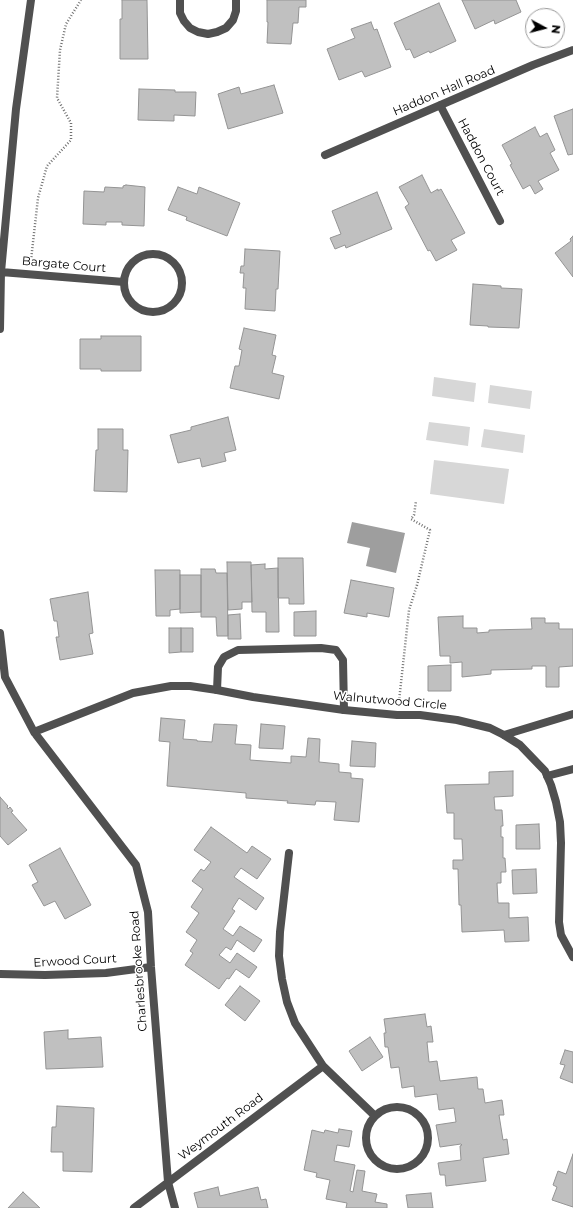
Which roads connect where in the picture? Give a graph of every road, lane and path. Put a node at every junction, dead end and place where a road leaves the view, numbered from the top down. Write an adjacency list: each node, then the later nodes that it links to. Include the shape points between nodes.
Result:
1 (31, 0): 9 (street, via 16,109)
2 (82, 0): 10 (path, via 66,24 60,50 56,98 71,123 70,140 47,166 38,198)
3 (180, 0): 4 (street, via 180,13 184,21 190,28 208,34 226,28 236,11)
4 (236, 0)
5 (573, 50): 6 (street, Haddon Hall Road)
6 (440, 105): 7 (street, Haddon Hall Road); 8 (street, Haddon Court)
7 (325, 155)
8 (500, 220)
9 (1, 272): 10 (street, Bargate Court); 12 (street)
10 (30, 274): 11 (street, Bargate Court)
11 (124, 282): 11 (street, via 130,265 145,255 155,254 164,256 172,262 182,279 181,289 171,306 153,312 135,306 125,291)
12 (0, 330)
13 (416, 501): 18 (path, via 414,516 411,519 430,530 409,610)
14 (0, 633): 19 (street, Charlesbrooke Road, via 5,677)
15 (217, 690): 16 (street, Walnutwood Circle, via 253,698); 16 (street, via 218,667 224,657 238,650 336,650 343,660); 19 (street, Walnutwood Circle, via 171,686 133,693)
16 (344, 710): 18 (street, Walnutwood Circle)
17 (573, 714): 20 (street)
18 (398, 715): 20 (street, Walnutwood Circle, via 457,720)
19 (34, 732): 25 (street, Charlesbrooke Road, via 136,865 148,912)
20 (504, 734): 22 (street, Walnutwood Circle, via 529,753)
21 (573, 769): 22 (street)
22 (547, 776): 24 (street, Walnutwood Circle, via 560,822 561,935)
23 (289, 852): 27 (street, via 280,932 282,979 295,1023)
24 (573, 957)
25 (151, 967): 26 (street, Erwood Court, via 106,973); 29 (street, Charlesbrooke Road)
26 (0, 974)
27 (323, 1066): 28 (street); 29 (street, Weymouth Road)
28 (374, 1115): 28 (street, via 366,1131 366,1149 377,1164 394,1170 412,1166 425,1153 429,1136 423,1119 408,1108 390,1106)
29 (168, 1182): 30 (street, Weymouth Road); 31 (street)
30 (134, 1208)
31 (175, 1208)

